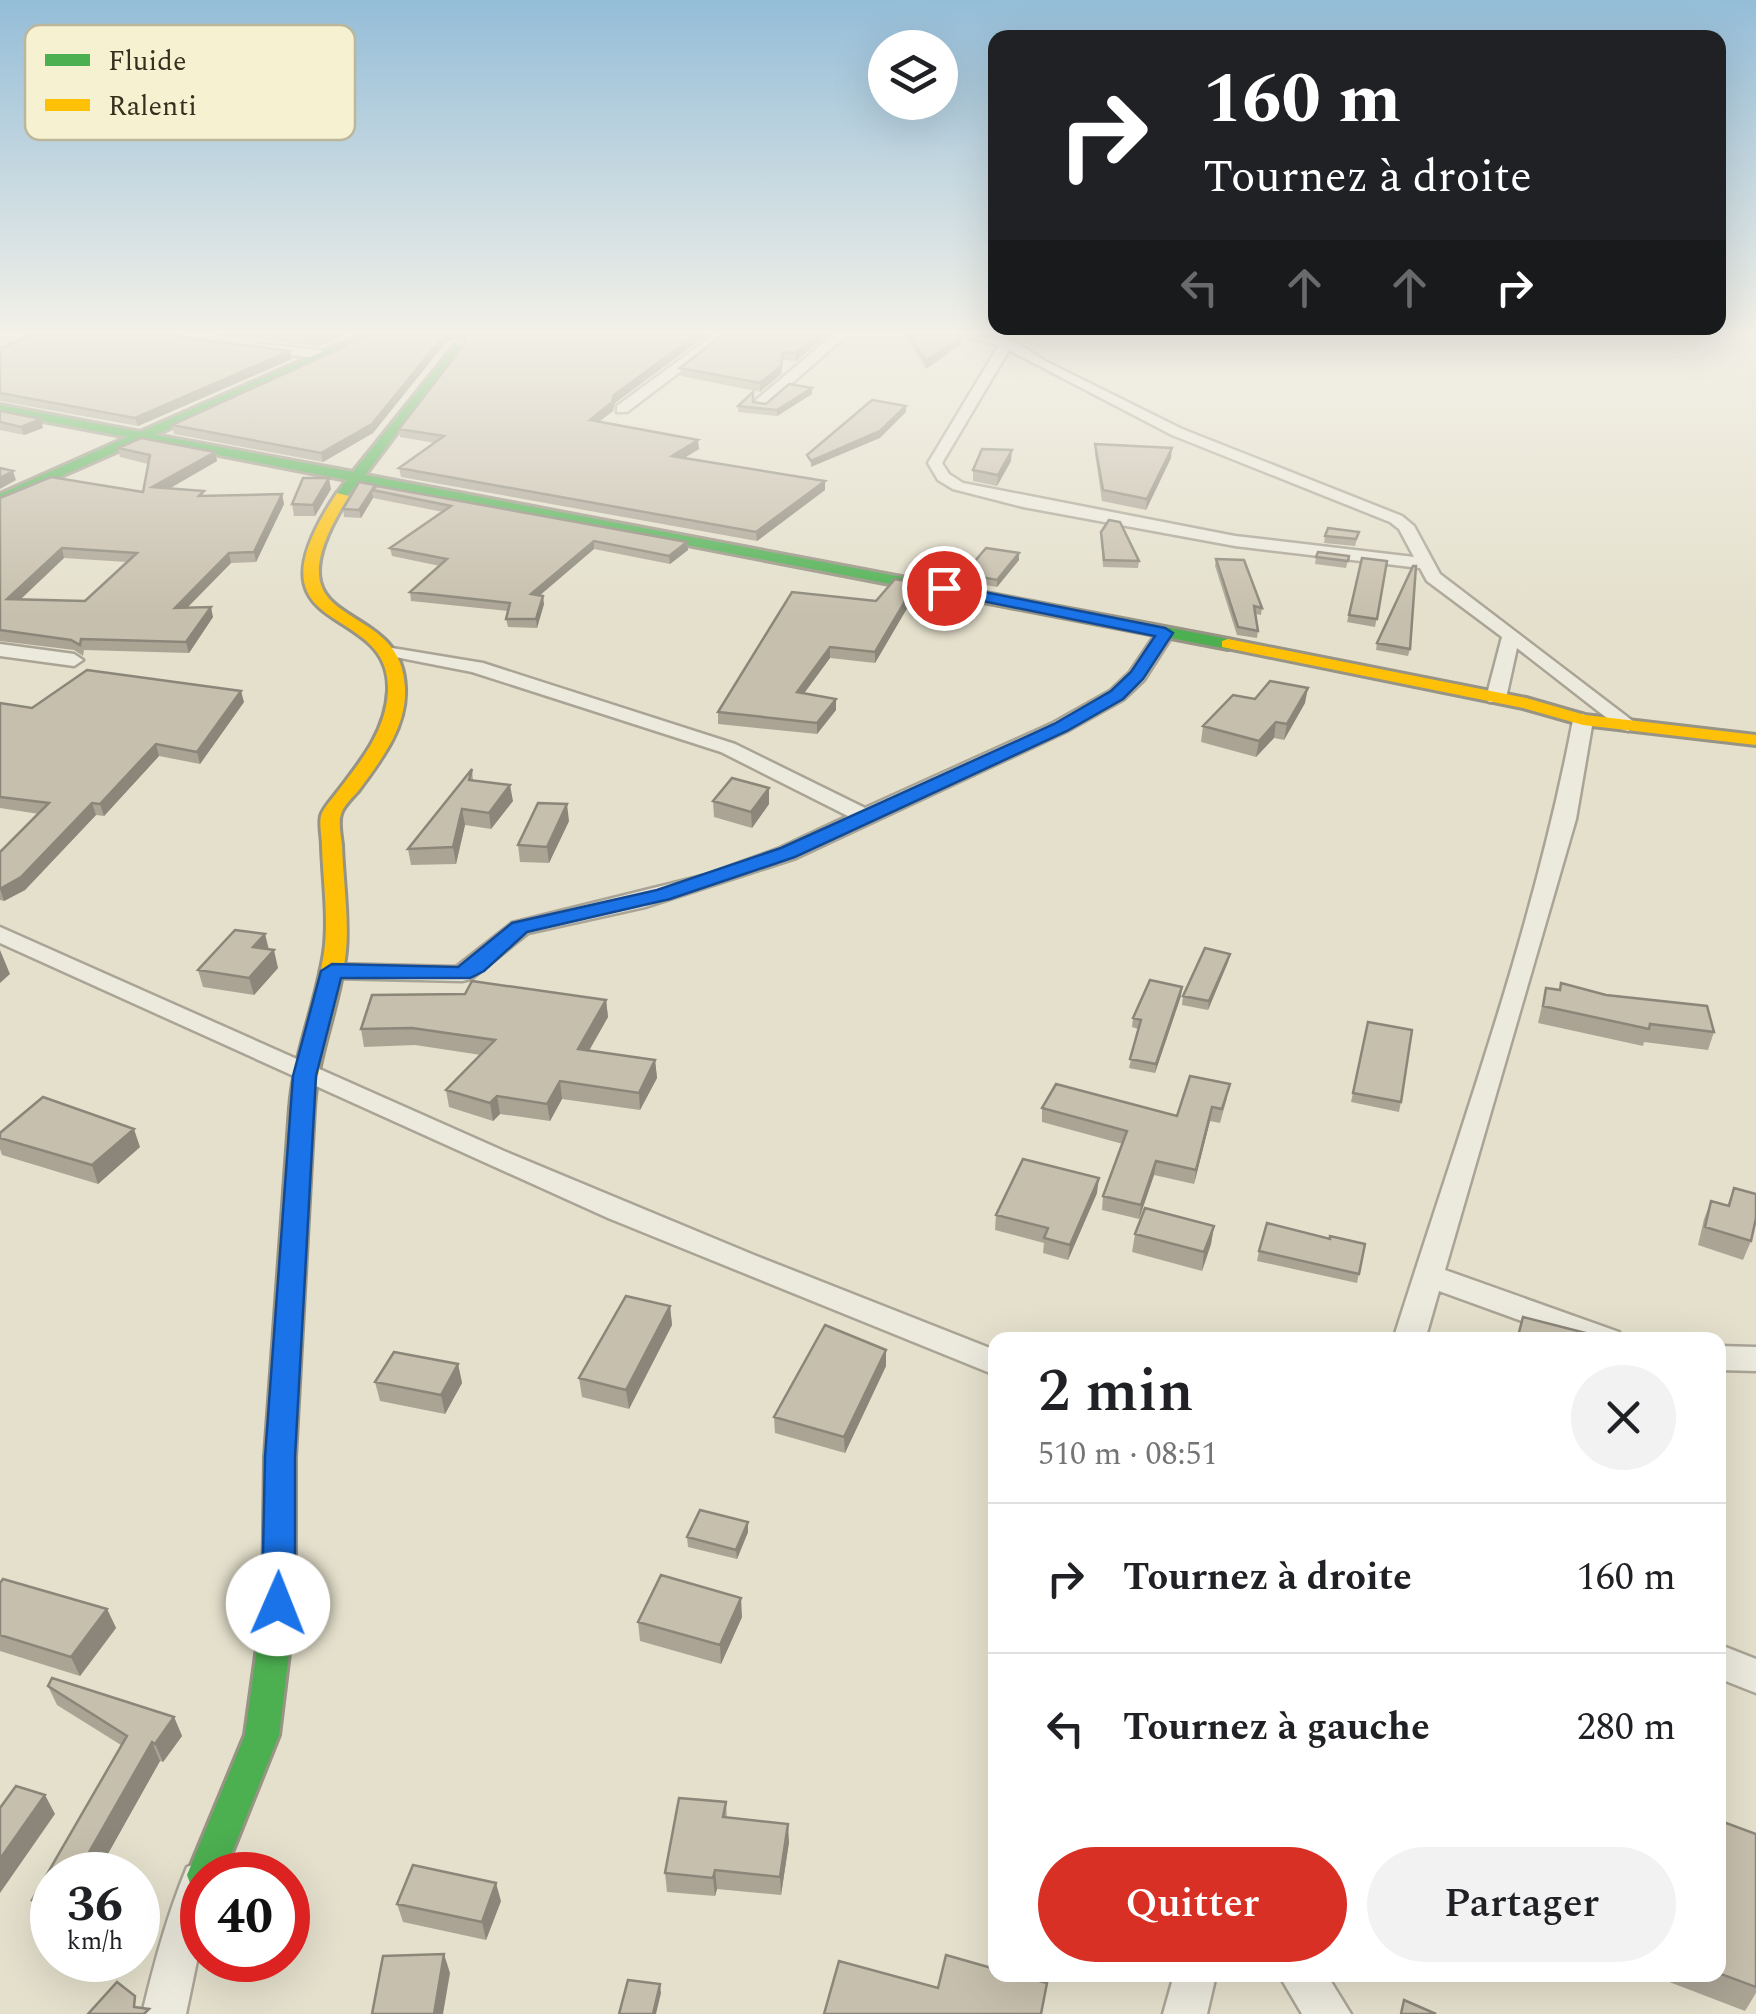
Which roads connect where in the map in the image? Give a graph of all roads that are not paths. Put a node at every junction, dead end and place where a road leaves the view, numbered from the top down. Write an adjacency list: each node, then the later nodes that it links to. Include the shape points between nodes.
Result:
1 (98, 428): 6 (street)
2 (158, 428): 6 (street)
3 (390, 428): 7 (street)
4 (956, 428): 9 (street, via 935,463 958,486 1235,541)
5 (1169, 428): 9 (street, via 1396,519 1406,526)
6 (140, 436): 7 (street); 8 (street)
7 (352, 475): 10 (street); 13 (street, via 306,574 323,600)
8 (0, 499)
9 (1422, 563): 11 (street)
10 (1165, 633): 15 (street); 19 (street, via 1117,695)
11 (1511, 635): 15 (street); 17 (street)
12 (0, 650): 14 (street)
13 (388, 650): 19 (street, via 476,668 728,748); 21 (street, via 398,687 393,716 372,762 330,814)
14 (74, 660)
15 (1496, 698): 16 (street)
16 (1583, 720): 17 (street); 23 (street, via 1534,930)
17 (1628, 725): 18 (street)
18 (1756, 740)
19 (868, 818): 21 (street, via 714,880 520,928 462,974)
20 (0, 934): 22 (street)
21 (332, 971): 22 (street)
22 (304, 1076): 28 (street, via 778,1280); 31 (street, via 280,1457 278,1604 262,1734)
23 (1426, 1275): 24 (street); 25 (street)
24 (1410, 1332)
25 (1586, 1332)
26 (1726, 1358): 27 (street)
27 (1756, 1359)
28 (988, 1360)
29 (1726, 1663): 30 (street)
30 (1756, 1676)
31 (214, 1852)
32 (180, 1943): 35 (street)
33 (1193, 1982): 36 (street)
34 (1305, 1982): 37 (street)
35 (164, 2014)
36 (1186, 2014)
37 (1329, 2014)

